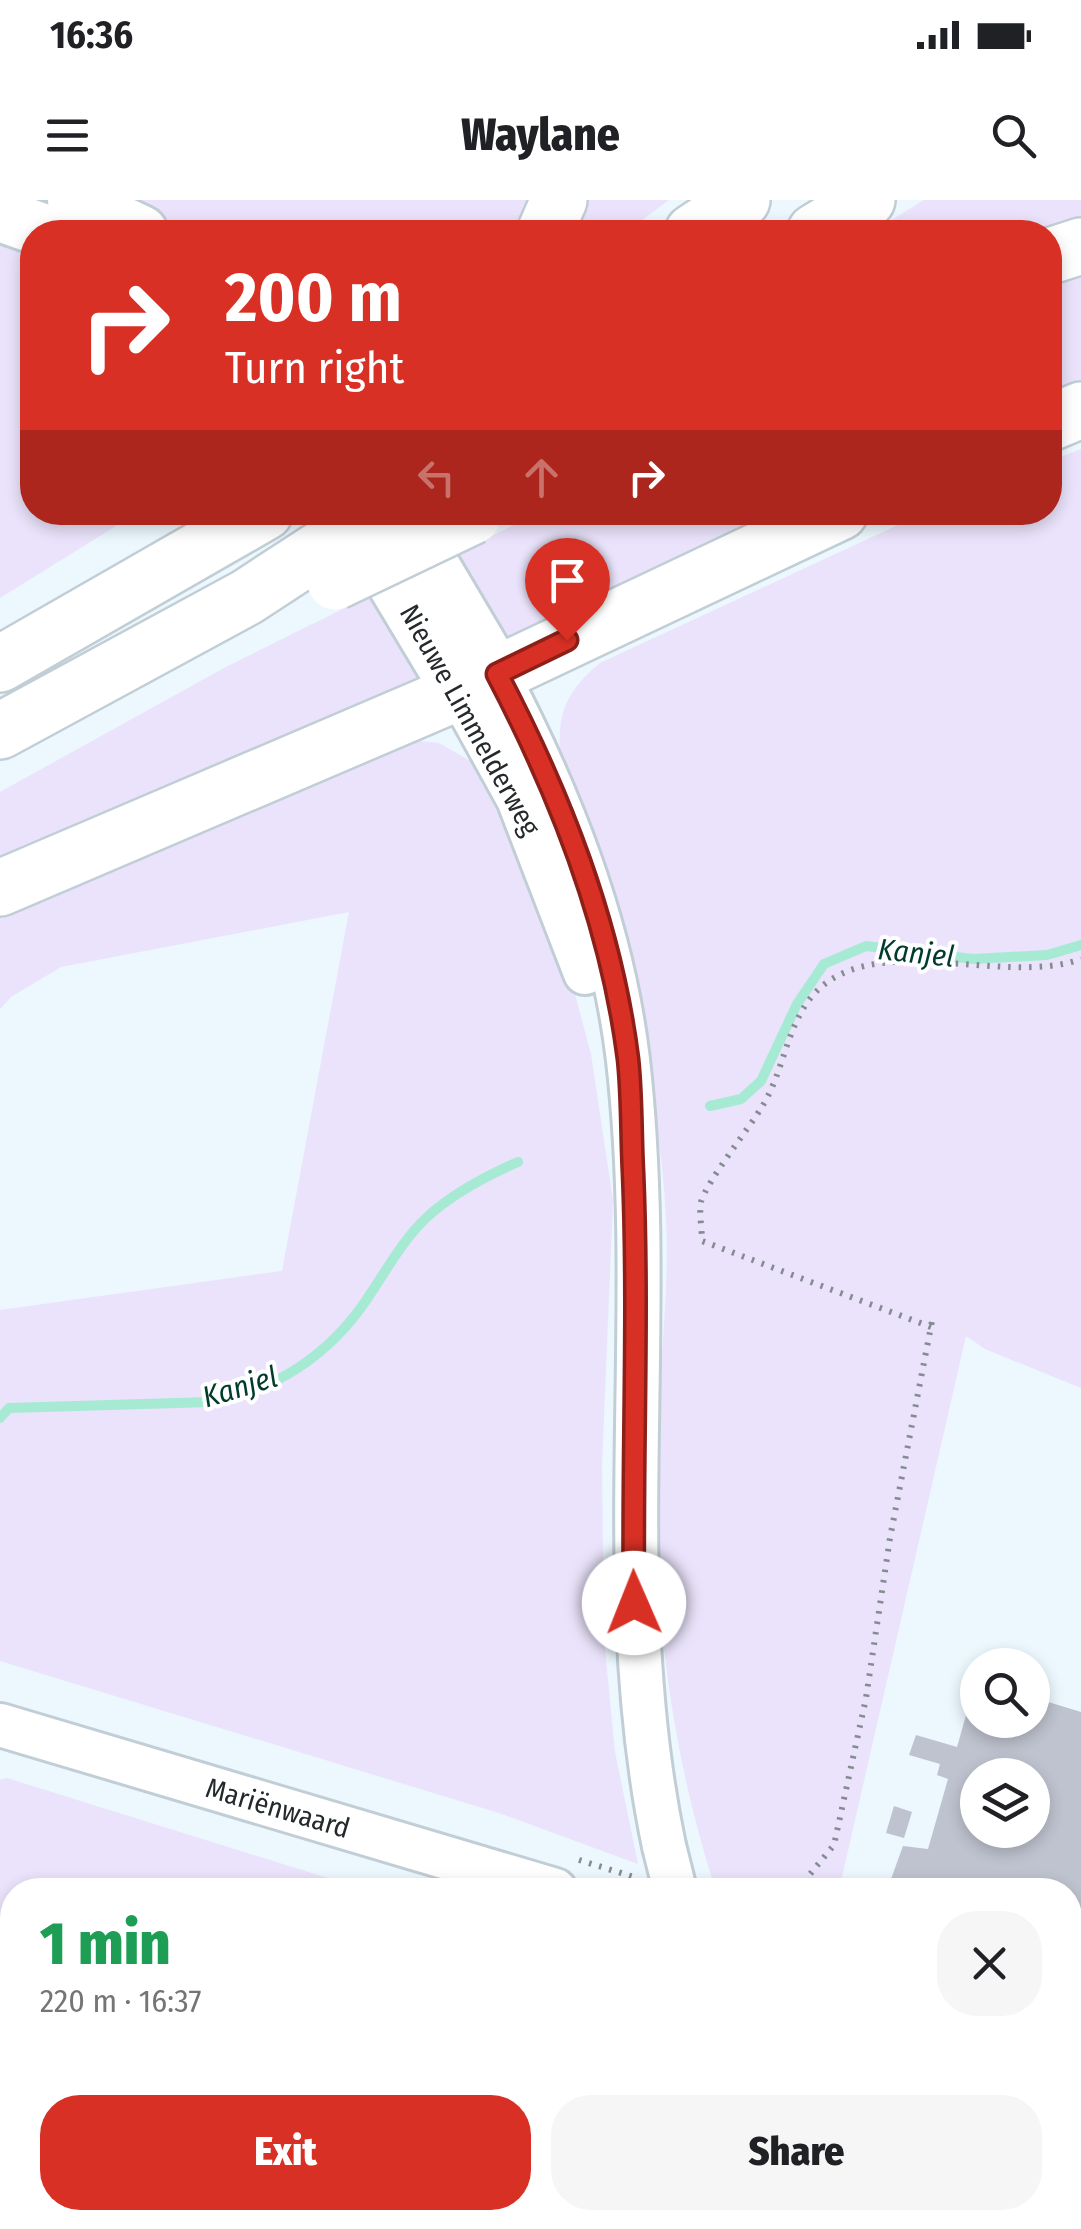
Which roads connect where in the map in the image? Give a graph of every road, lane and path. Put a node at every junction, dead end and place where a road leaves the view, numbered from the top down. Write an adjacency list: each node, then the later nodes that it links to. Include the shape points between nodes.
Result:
1 (74, 200): 4 (main road)
2 (742, 200): 5 (highway)
3 (867, 200): 6 (highway)
4 (116, 220)
5 (711, 220)
6 (834, 220)
7 (182, 525): 14 (highway)
8 (242, 525): 15 (highway)
9 (364, 525): 13 (highway, bridge)
10 (407, 525): 16 (main road, Nieuwe Limmelderweg)
11 (430, 525): 13 (highway, bridge)
12 (812, 525): 16 (highway)
13 (335, 548): 16 (main road, Nieuwe Limmelderweg); 17 (highway)
14 (0, 641)
15 (0, 664)
16 (478, 683): 18 (highway); 24 (street, Nieuwe Limmelderweg, bridge, via 562,811 604,938 628,1056 635,1630 650,1780)
17 (0, 731)
18 (0, 888)
19 (1081, 959): 21 (path, via 970,968 879,963 828,982 798,1019 765,1102 702,1202 702,1241)
20 (933, 1316): 21 (path)
21 (932, 1328): 25 (path, via 834,1845)
22 (0, 1725): 23 (street, Mariënwaard)
23 (515, 1878)
24 (672, 1878)
25 (807, 1878)

